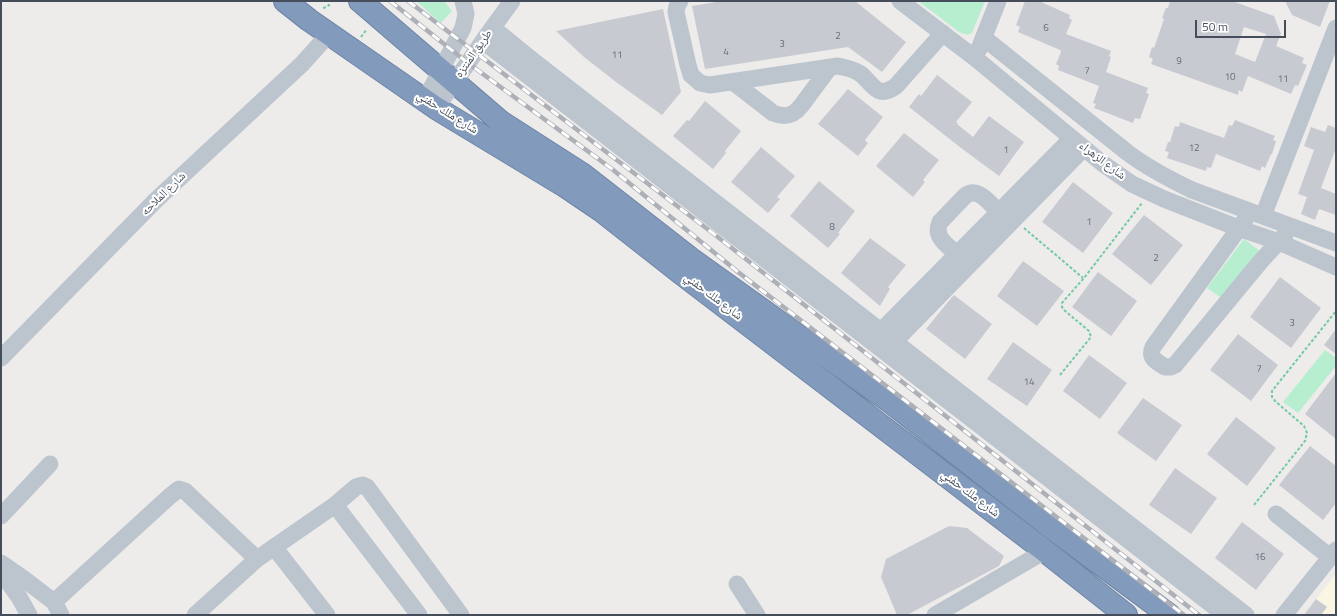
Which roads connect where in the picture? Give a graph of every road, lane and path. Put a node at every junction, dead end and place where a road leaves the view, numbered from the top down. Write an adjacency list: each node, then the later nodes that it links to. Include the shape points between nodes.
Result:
1 (285, 1): 13 (highway, شارع ملك حفني)
2 (329, 1): 9 (path, via 327,7)
3 (360, 1): 10 (highway, شارع ملك حفني)
4 (463, 1): 19 (street, طريق المنتزه, via 466,14)
5 (514, 1): 14 (street, طريق المنتزه)
6 (680, 1): 20 (street, via 676,12 692,75 700,83 710,85)
7 (900, 1): 12 (street, شارع الزهراء)
8 (998, 1): 15 (street)
9 (320, 7)
10 (378, 16): 16 (path); 19 (highway, شارع ملك حفني)
11 (1336, 28): 25 (street)
12 (943, 33): 17 (street, شارع الزهراء); 18 (street, via 890,91 875,90 861,75 850,68)
13 (329, 34): 16 (highway, شارع ملك حفني); 38 (street, شارع الملاحه, via 302,64 156,200)
14 (488, 34): 19 (street, طريق المنتزه, via 476,52); 36 (street, via 536,63); 62 (street)
15 (984, 38): 17 (street); 25 (street, شارع الزهراء, via 1145,165 1192,190)
16 (351, 49): 21 (highway, شارع ملك حفني)
17 (975, 58): 22 (street, شارع الزهراء)
18 (830, 67): 20 (street); 20 (street, via 796,112 788,116 780,116 773,112)
19 (448, 76): 21 (street, طريق المنتزه); 32 (highway, شارع ملك حفني, via 501,122 582,174)
20 (733, 82)
21 (430, 104): 32 (highway, شارع ملك حفني, via 565,186)
22 (1078, 143): 23 (street, شارع الزهراء, via 1132,184); 24 (street); 26 (street)
23 (1150, 193): 28 (street, شارع الزهراء); 34 (path)
24 (999, 212): 31 (street); 31 (street, via 975,192 965,196 938,227 940,238)
25 (1257, 214): 27 (street, شارع الزهراء); 28 (street)
26 (1014, 220): 34 (path); 37 (street)
27 (1292, 227): 29 (street); 30 (street, شارع الزهراء)
28 (1238, 228): 29 (street, شارع الزهراء); 29 (street, via 1153,348 1152,358 1165,367 1175,365)
29 (1279, 242): 33 (street, شارع الزهراء)
30 (1336, 243)
31 (957, 254): 36 (street)
32 (686, 266): 46 (highway, شارع ملك حفني); 61 (highway, شارع ملك حفني, via 892,403)
33 (1336, 267)
34 (1084, 278): 39 (path, via 1062,303 1062,307 1089,331 1091,336)
35 (1336, 311): 42 (path, via 1272,391 1275,401 1304,426 1307,433 1305,441)
36 (881, 331): 37 (street)
37 (894, 342): 63 (street)
38 (1, 358)
39 (1060, 375)
40 (50, 464): 44 (street)
41 (335, 505): 45 (street); 56 (street); 57 (street, via 356,487 367,487)
42 (1254, 505)
43 (1276, 514): 47 (street)
44 (1, 516)
45 (274, 547): 48 (street); 55 (street)
46 (1045, 551): 59 (street); 60 (highway, شارع ملك حفني)
47 (1333, 554): 64 (street)
48 (256, 559): 52 (street, via 185,491 179,489); 54 (street)
49 (1, 563): 52 (street)
50 (1, 572): 53 (street)
51 (737, 584): 58 (street)
52 (58, 609)
53 (29, 615)
54 (195, 615)
55 (327, 615)
56 (419, 615)
57 (461, 615)
58 (757, 615)
59 (935, 615)
60 (1126, 615)
61 (1169, 615)
62 (1225, 615)
63 (1246, 615)
64 (1284, 615)

